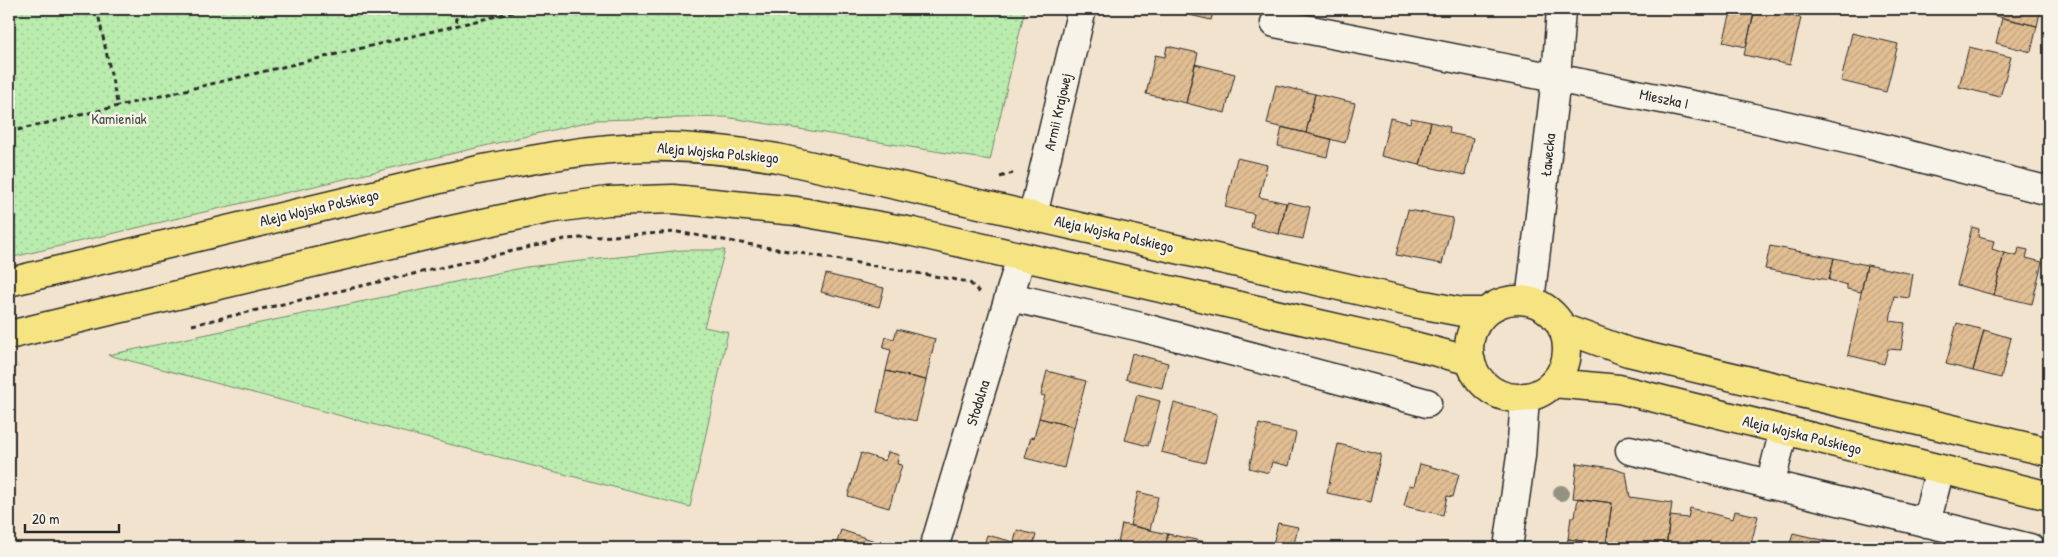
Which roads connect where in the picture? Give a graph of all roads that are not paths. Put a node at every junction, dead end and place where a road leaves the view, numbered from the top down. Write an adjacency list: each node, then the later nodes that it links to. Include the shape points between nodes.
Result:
1 (1082, 9): 6 (street, Armii Krajowej)
2 (1561, 9): 4 (street, Ławecka)
3 (1274, 23): 4 (street, Mieszka I)
4 (1556, 78): 5 (street, Mieszka I, via 1858,142); 10 (street, Ławecka)
5 (2049, 191)
6 (1033, 215): 8 (main road, Aleja Wojska Polskiego, via 752,154 649,147 616,149 478,170); 11 (main road, Aleja Wojska Polskiego, via 1414,303 1462,312)
7 (1021, 257): 9 (street, Stodolna); 13 (main road, via 913,232 796,211 673,199 608,201 548,209 442,232); 14 (main road)
8 (9, 282)
9 (1010, 297): 17 (street, via 1141,327); 25 (street, Stodolna)
10 (1530, 301): 11 (main road, via 1514,300); 12 (main road, via 1549,312)
11 (1485, 312): 14 (main road, via 1474,326 1469,344)
12 (1562, 328): 15 (main road, via 1567,343 1566,358); 20 (main road, via 1628,352)
13 (9, 334)
14 (1471, 361): 16 (main road, via 1478,377 1491,390 1507,397)
15 (1552, 383): 16 (main road); 18 (main road, Aleja Wojska Polskiego, via 1619,390)
16 (1525, 397): 26 (street, via 1521,456)
17 (1427, 403)
18 (1784, 430): 21 (main road, Aleja Wojska Polskiego); 22 (street)
19 (1630, 450): 22 (street)
20 (2049, 452)
21 (1940, 469): 23 (main road, Aleja Wojska Polskiego); 24 (street)
22 (1770, 485): 24 (street)
23 (2049, 496)
24 (1926, 523): 27 (street)
25 (934, 548)
26 (1508, 548)
27 (2030, 548)

